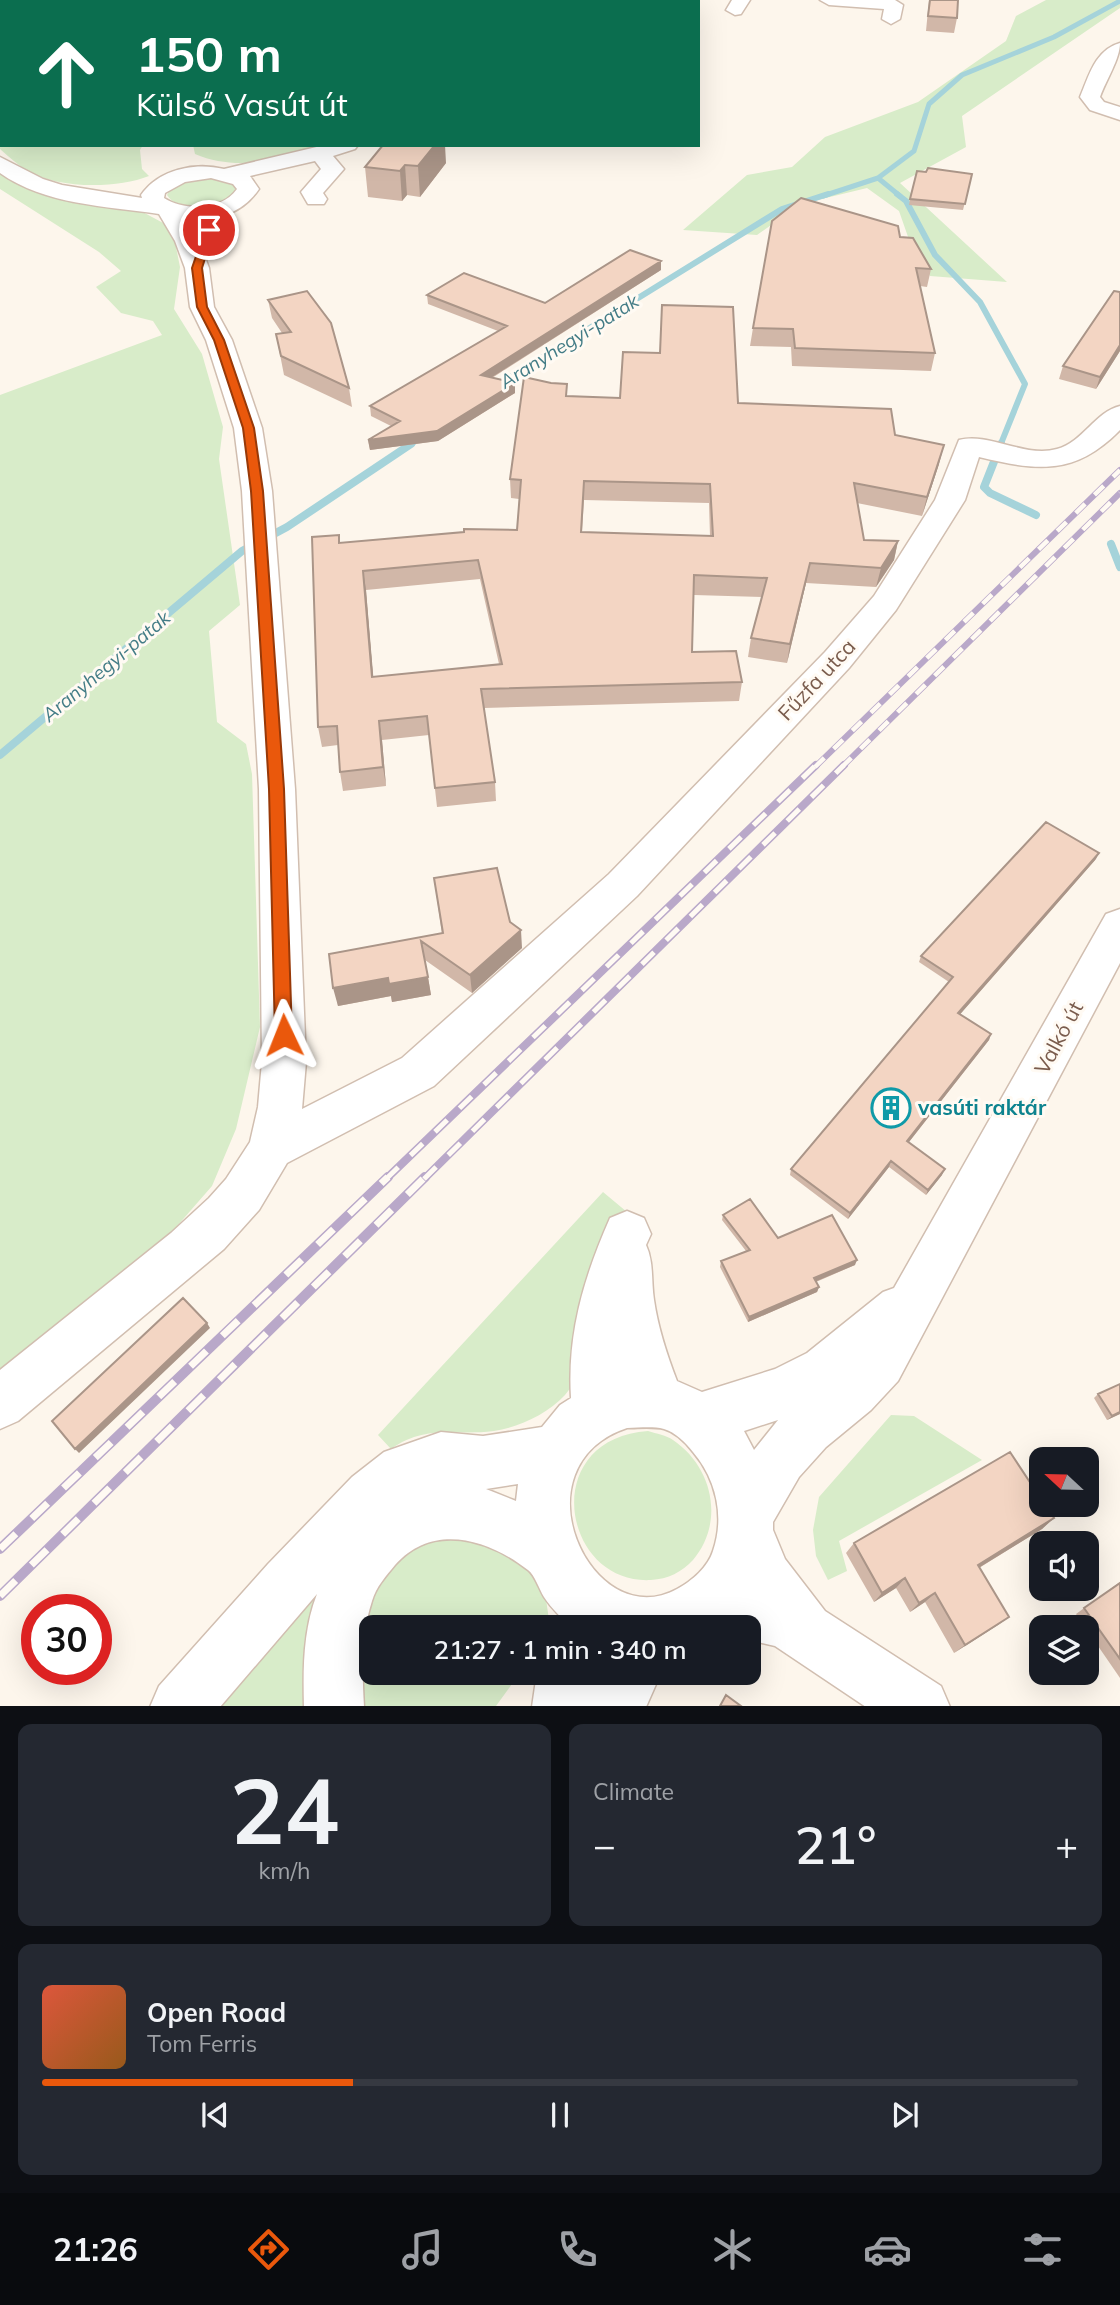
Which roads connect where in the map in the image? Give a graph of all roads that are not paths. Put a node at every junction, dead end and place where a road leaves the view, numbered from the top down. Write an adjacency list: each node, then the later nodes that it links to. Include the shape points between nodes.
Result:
1 (829, 0): 2 (street, via 894,5)
2 (891, 19)
3 (1120, 49): 4 (street, via 1110,54)
4 (1098, 79): 5 (street); 6 (street, via 1091,101)
5 (1120, 82)
6 (1120, 114)
7 (342, 147): 8 (street)
8 (317, 155): 10 (street); 12 (street); 13 (street, via 333,169 312,192)
9 (0, 163): 11 (street, via 40,185 86,196)
10 (219, 173): 11 (street); 11 (street); 12 (street, via 241,179)
11 (169, 182): 14 (street, via 197,213); 15 (street)
12 (248, 189): 14 (street, via 241,200)
13 (316, 199)
14 (216, 211): 15 (street)
15 (197, 268): 18 (street, via 202,307 219,340 248,428 261,541 277,789 284,1062 281,1106)
16 (1120, 414): 18 (street, Fűzfa utca, via 1091,443 1055,458 978,448 933,530 885,603 837,660 623,885 418,1072)
17 (1120, 925): 19 (street, Valkó út)
18 (271, 1148): 20 (street, via 255,1179 227,1214)
19 (916, 1297): 21 (street, via 825,1371 785,1392); 24 (street, Valkó út, via 880,1363 853,1392 807,1427 780,1458)
20 (0, 1403)
21 (679, 1411): 22 (street, via 627,1402); 22 (street, via 635,1339 626,1287 627,1234 611,1268 596,1329); 24 (street, via 716,1436 732,1458 742,1482)
22 (598, 1412): 23 (street, via 577,1426)
23 (557, 1451): 25 (street, via 547,1475 544,1526); 32 (street, via 483,1463 441,1460 403,1471 371,1496)
24 (747, 1522): 27 (street, via 740,1559 722,1590); 29 (street, via 765,1579)
25 (565, 1590): 26 (street); 33 (street, via 502,1523 480,1514 449,1510 418,1516 389,1532 364,1556 346,1587 336,1623)
26 (608, 1615)
27 (682, 1615)
28 (717, 1615): 29 (street, via 746,1611)
29 (803, 1628): 36 (street)
30 (565, 1685): 34 (street)
31 (625, 1685): 35 (street)
32 (180, 1706)
33 (334, 1706)
34 (562, 1706)
35 (614, 1706)
36 (920, 1706)

